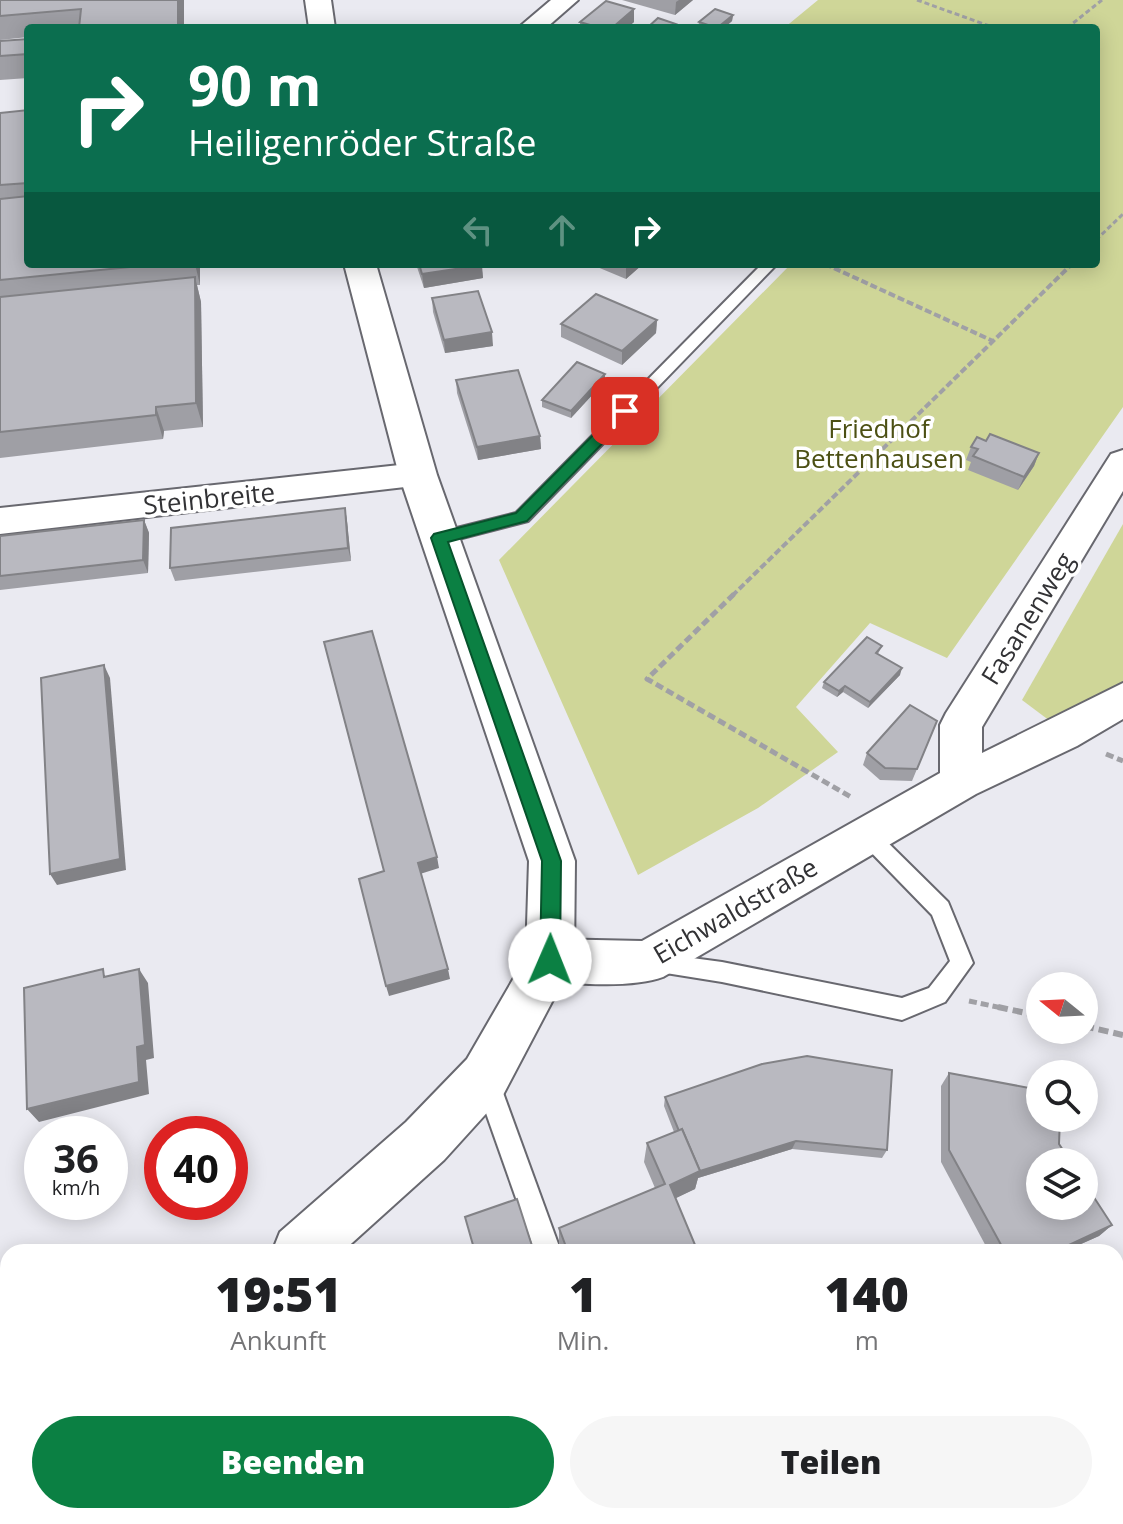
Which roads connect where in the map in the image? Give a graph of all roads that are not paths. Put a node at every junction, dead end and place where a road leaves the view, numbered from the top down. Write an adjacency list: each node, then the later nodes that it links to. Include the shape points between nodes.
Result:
1 (318, 0): 3 (street)
2 (566, 0): 4 (street)
3 (321, 24)
4 (536, 24)
5 (361, 268): 8 (street)
6 (766, 268): 10 (lane, via 522,517)
7 (1123, 462): 12 (street, Fasanenweg, via 961,725)
8 (418, 475): 9 (street, Steinbreite); 10 (street)
9 (0, 521)
10 (439, 538): 14 (street, via 552,861)
11 (1123, 699): 12 (street, Eichwaldstraße)
12 (961, 782): 13 (street, Eichwaldstraße)
13 (876, 830): 15 (street, Eichwaldstraße); 15 (lane, via 940,909 962,963 937,995 902,1009)
14 (550, 960): 15 (street, Eichwaldstraße); 16 (street)
15 (647, 962)
16 (485, 1077): 17 (street, via 425,1141); 18 (lane)
17 (309, 1244)
18 (545, 1244)

